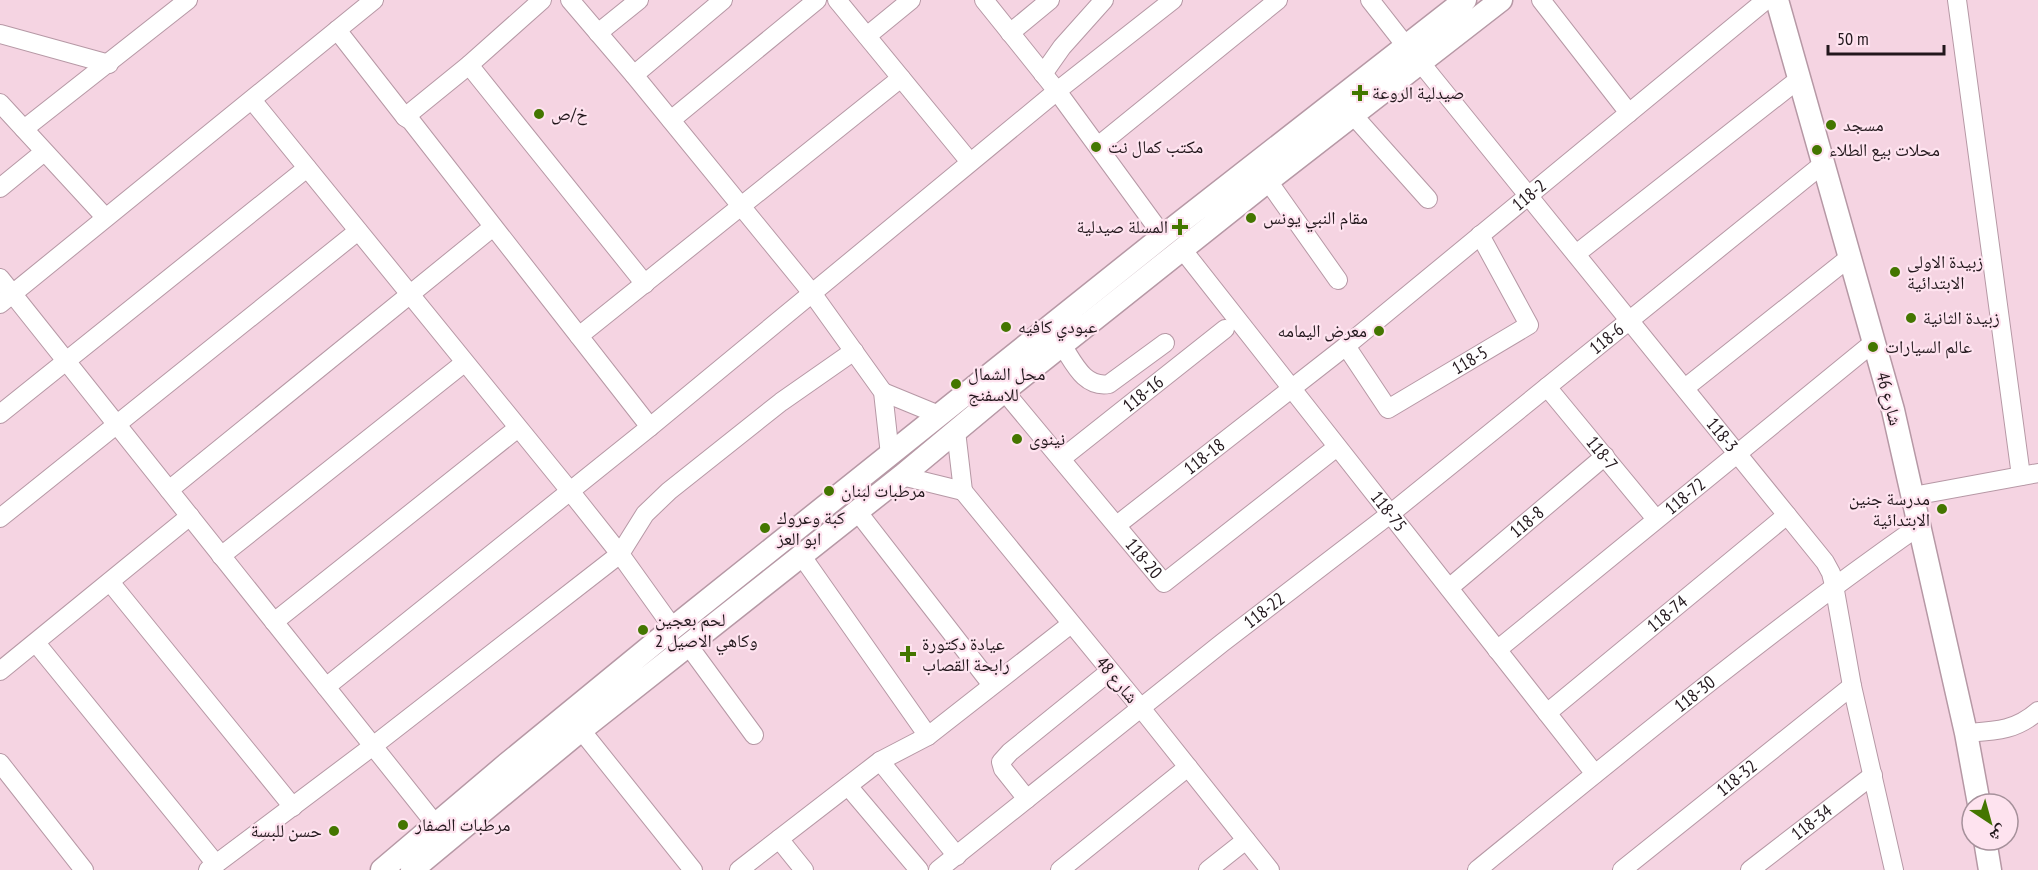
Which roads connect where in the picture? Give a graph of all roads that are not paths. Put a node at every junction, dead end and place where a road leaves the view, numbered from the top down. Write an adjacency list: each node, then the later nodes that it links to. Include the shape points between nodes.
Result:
1 (189, 0): 28 (street)
2 (374, 0): 22 (street)
3 (542, 0): 29 (street)
4 (570, 0): 23 (street)
5 (639, 0): 23 (street)
6 (723, 0): 31 (street)
7 (817, 0): 40 (street)
8 (837, 0): 26 (street)
9 (911, 0): 26 (street)
10 (984, 0): 24 (street)
11 (1050, 0): 24 (street)
12 (1104, 0): 30 (street)
13 (1173, 0): 34 (street)
14 (1278, 0): 42 (street)
15 (1370, 0): 27 (street, 118-3)
16 (1466, 0): 27 (main road)
17 (1501, 0): 27 (main road)
18 (1541, 0): 37 (street)
19 (1766, 0): 37 (street, 118-2)
20 (1777, 0): 33 (main road, شارع 46)
21 (1957, 0): 92 (street)
22 (337, 30): 35 (street); 39 (street)
23 (598, 33): 31 (street)
24 (1010, 33): 30 (street)
25 (0, 34): 28 (street)
26 (867, 36): 32 (street)
27 (1413, 54): 38 (main road); 49 (street, 118-3); 56 (main road)
28 (109, 64): 41 (street)
29 (469, 64): 39 (street); 62 (street)
30 (1043, 74): 34 (street)
31 (634, 75): 40 (street)
32 (901, 78): 44 (street); 51 (street)
33 (1799, 79): 45 (main road, شارع 46); 58 (street)
34 (1057, 91): 42 (street); 44 (street)
35 (252, 100): 46 (street); 52 (street)
36 (0, 103): 41 (street)
37 (1629, 112): 49 (street, 118-2)
38 (1353, 115): 47 (main road); 50 (street)
39 (405, 117): 53 (street)
40 (671, 120): 51 (street)
41 (24, 129): 43 (street)
42 (1098, 146): 56 (street)
43 (44, 152): 48 (street); 52 (street)
44 (970, 162): 63 (street)
45 (1823, 164): 59 (main road, شارع 46); 66 (street, 118-6)
46 (307, 168): 54 (street); 74 (street)
47 (1268, 181): 57 (main road); 61 (street)
48 (0, 188)
49 (1528, 196): 55 (street, 118-2); 58 (street, 118-3)
50 (1428, 199)
51 (742, 207): 62 (street); 63 (street)
52 (105, 218): 65 (street)
53 (493, 227): 64 (street); 68 (street)
54 (358, 231): 64 (street); 83 (street)
55 (1480, 235): 72 (street, 118-2); 72 (street, 118-5, via 1529,325 1388,409)
56 (1162, 236): 82 (main road)
57 (1182, 249): 71 (main road); 77 (street, 118-75)
58 (1576, 254): 66 (street, 118-3)
59 (1850, 257): 69 (main road, شارع 46); 78 (street)
60 (0, 278): 65 (street)
61 (1338, 280)
62 (645, 284): 68 (street)
63 (812, 292): 73 (street); 84 (street)
64 (410, 295): 75 (street); 94 (street)
65 (6, 299): 74 (street)
66 (1630, 320): 76 (street, 118-6); 78 (street, 118-3)
67 (1225, 329): 91 (street, 118-16)
68 (579, 336): 84 (street)
69 (1874, 342): 88 (street, 118-72); 97 (main road, شارع 46)
70 (1165, 343): 71 (street, via 1101,386 1081,373)
71 (1062, 345): 79 (main road)
72 (1346, 346): 77 (street, 118-2)
73 (854, 351): 80 (street); 106 (street, via 781,402 669,491 645,514)
74 (66, 362): 81 (street); 83 (street)
75 (464, 363): 85 (street); 108 (street)
76 (1547, 387): 90 (street, 118-7); 99 (street, 118-6)
77 (1291, 388): 87 (street, 118-75); 104 (street, 118-18)
78 (1685, 388): 88 (street, 118-3)
79 (1004, 391): 86 (main road); 91 (street, 118-20)
80 (883, 392): 82 (street); 89 (street)
81 (0, 414)
82 (939, 416): 89 (main road)
83 (117, 425): 94 (street); 102 (street)
84 (651, 427): 95 (street)
85 (519, 428): 95 (street); 112 (street)
86 (956, 431): 93 (main road); 96 (street)
87 (1337, 447): 99 (street, 118-75); 104 (street, 118-20, via 1164,583)
88 (1738, 452): 100 (street, 118-3); 103 (street, 118-72)
89 (890, 455): 114 (main road)
90 (1605, 456): 103 (street, 118-7); 111 (street, 118-8)
91 (1061, 459): 104 (street, 118-20)
92 (2030, 475): 97 (street)
93 (902, 476): 96 (street); 98 (main road)
94 (169, 490): 101 (street)
95 (570, 491): 106 (street); 121 (street)
96 (963, 491): 113 (street, شارع 48)
97 (1913, 496): 105 (main road, شارع 46)
98 (857, 511): 107 (main road); 119 (street)
99 (1390, 514): 111 (street, 118-75); 122 (street, 118-22)
100 (1787, 514): 110 (street, 118-3, via 1825,562); 124 (street, 118-74)
101 (190, 516): 108 (street); 109 (street)
102 (0, 518)
103 (1656, 519): 116 (street, 118-72)
104 (1117, 525)
105 (1919, 526): 110 (street, 118-30); 126 (main road, شارع 46)
106 (620, 554): 114 (street); 129 (street)
107 (801, 555): 114 (main road); 128 (street)
108 (221, 556): 112 (street)
109 (110, 582): 115 (street); 138 (street)
110 (1834, 585): 120 (street, 118-3); 133 (street, 118-30)
111 (1449, 588): 116 (street, 118-75)
112 (274, 622): 121 (street)
113 (1071, 624): 118 (street, شارع 48); 119 (street)
114 (681, 637): 125 (main road); 127 (street); 139 (main road, via 507,764)
115 (36, 643): 117 (street); 144 (street)
116 (1497, 650): 124 (street, 118-75)
117 (0, 671)
118 (1110, 671): 122 (street, شارع 48); 137 (street, via 1001,762)
119 (992, 685): 128 (street)
120 (1852, 686): 134 (street, 118-3); 158 (street, 118-32)
121 (326, 687): 129 (street)
122 (1141, 708): 132 (street, شارع 48); 137 (street, 118-22)
123 (2038, 711): 126 (street, via 2006,730)
124 (1547, 713): 133 (street, 118-75)
125 (581, 730): 148 (main road); 149 (street)
126 (1966, 733): 136 (main road, شارع 46)
127 (754, 735)
128 (928, 736): 130 (street)
129 (374, 746): 138 (street); 139 (street)
130 (880, 761): 135 (street); 143 (street)
131 (0, 763): 146 (street)
132 (1188, 767): 141 (street, شارع 48); 154 (street)
133 (1595, 774): 157 (street, 118-30)
134 (1873, 775): 145 (street, 118-3); 159 (street, 118-34)
135 (848, 786): 140 (street); 152 (street)
136 (1977, 792)
137 (1027, 799): 143 (street, 118-22)
138 (292, 807): 144 (street)
139 (436, 825): 147 (main road)
140 (779, 839): 150 (street); 151 (street)
141 (1246, 840): 155 (street); 156 (street, شارع 48)
142 (1987, 852): 160 (main road)
143 (957, 856): 153 (street, 118-22)
144 (212, 867)
145 (1891, 868)
146 (84, 870)
147 (382, 870)
148 (412, 870)
149 (693, 870)
150 (739, 870)
151 (804, 870)
152 (919, 870)
153 (938, 870)
154 (1060, 870)
155 (1208, 870)
156 (1270, 870)
157 (1477, 870)
158 (1622, 870)
159 (1750, 870)
160 (1990, 870)

